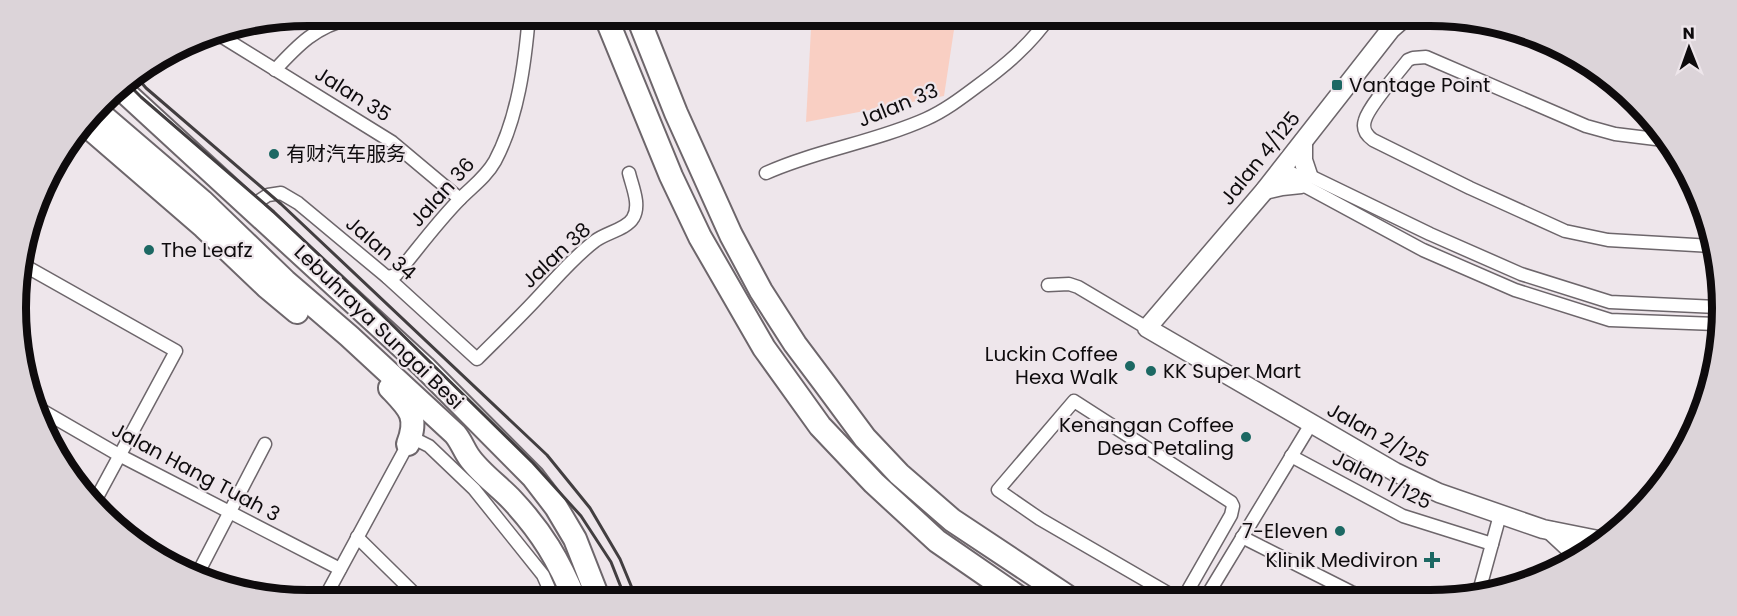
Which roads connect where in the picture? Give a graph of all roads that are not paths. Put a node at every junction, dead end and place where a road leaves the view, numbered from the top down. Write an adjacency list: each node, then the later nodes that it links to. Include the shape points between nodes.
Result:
1 (326, 26): 8 (street, via 311,34)
2 (528, 26): 16 (street, Jalan 36, via 512,118 503,143 482,180)
3 (609, 26): 54 (highway, via 700,237 764,348 820,426 874,483 937,541)
4 (641, 26): 55 (highway, via 731,235 795,344 865,438 908,481 952,520)
5 (1043, 26): 14 (street, Jalan 33, via 1012,60 948,108 925,120)
6 (1394, 26): 15 (street, Jalan 4/125, via 1303,142)
7 (224, 38): 8 (street, Jalan 35)
8 (275, 70): 16 (street, Jalan 35, via 392,142)
9 (123, 95): 17 (highway, Lebuhraya Sungai Besi)
10 (102, 115): 22 (highway, Lebuhraya Sungai Besi, via 202,201)
11 (90, 129): 18 (highway)
12 (1655, 139): 19 (street, via 1586,126 1426,57 1408,60 1364,120 1365,132 1374,140 1565,231 1608,240)
13 (629, 173): 27 (street, Jalan 38, via 636,210 633,219 582,251)
14 (766, 173)
15 (1297, 176): 24 (street, via 1521,274 1610,302); 25 (street, via 1423,250 1515,290 1610,320); 26 (street, Jalan 4/125, via 1265,190)
16 (460, 199): 21 (street, Jalan 36, via 396,275)
17 (246, 214): 21 (street, Jalan 34, via 268,195 280,193 298,203); 53 (highway, Lebuhraya Sungai Besi, via 424,367 533,477 575,539)
18 (204, 227): 22 (highway); 28 (highway, via 267,287)
19 (1704, 246)
20 (29, 268): 34 (street, via 176,351)
21 (387, 278): 27 (street, Jalan 34)
22 (285, 281): 36 (highway, Lebuhraya Sungai Besi, via 426,405 455,434)
23 (1048, 285): 26 (street, via 1078,287)
24 (1712, 307)
25 (1711, 324)
26 (1147, 328): 30 (street, Jalan 2/125)
27 (477, 359)
28 (406, 405): 31 (highway); 32 (highway, via 412,415)
29 (46, 413): 34 (street, Jalan Hang Tuah 3)
30 (1311, 424): 35 (street); 39 (street, Jalan 2/125, via 1395,472)
31 (445, 439): 32 (highway, via 434,435); 36 (highway)
32 (411, 441): 41 (street); 51 (street, via 429,446 474,489 543,575)
33 (265, 444): 38 (street)
34 (119, 455): 37 (street); 38 (street, Jalan Hang Tuah 3)
35 (1291, 456): 42 (street); 44 (street, Jalan 1/125, via 1403,516)
36 (469, 457): 52 (highway, Lebuhraya Sungai Besi, via 545,539)
37 (98, 496)
38 (231, 513): 46 (street, Jalan Hang Tuah 3); 47 (street)
39 (1500, 515): 40 (street, Jalan 2/125); 44 (street)
40 (1551, 531): 43 (street, Jalan 2/125); 45 (street)
41 (357, 537): 46 (street); 50 (street)
42 (1242, 537): 58 (street); 59 (street)
43 (1592, 539)
44 (1492, 544): 48 (street)
45 (1573, 551)
46 (340, 568): 49 (street)
47 (200, 569)
48 (1481, 586)
49 (329, 590)
50 (411, 590)
51 (550, 590)
52 (571, 590)
53 (595, 590)
54 (1004, 590)
55 (1057, 590)
56 (1164, 590): 57 (street, via 1040,519 998,490 1074,401 1231,502 1231,515)
57 (1185, 590)
58 (1210, 590)
59 (1347, 590)

